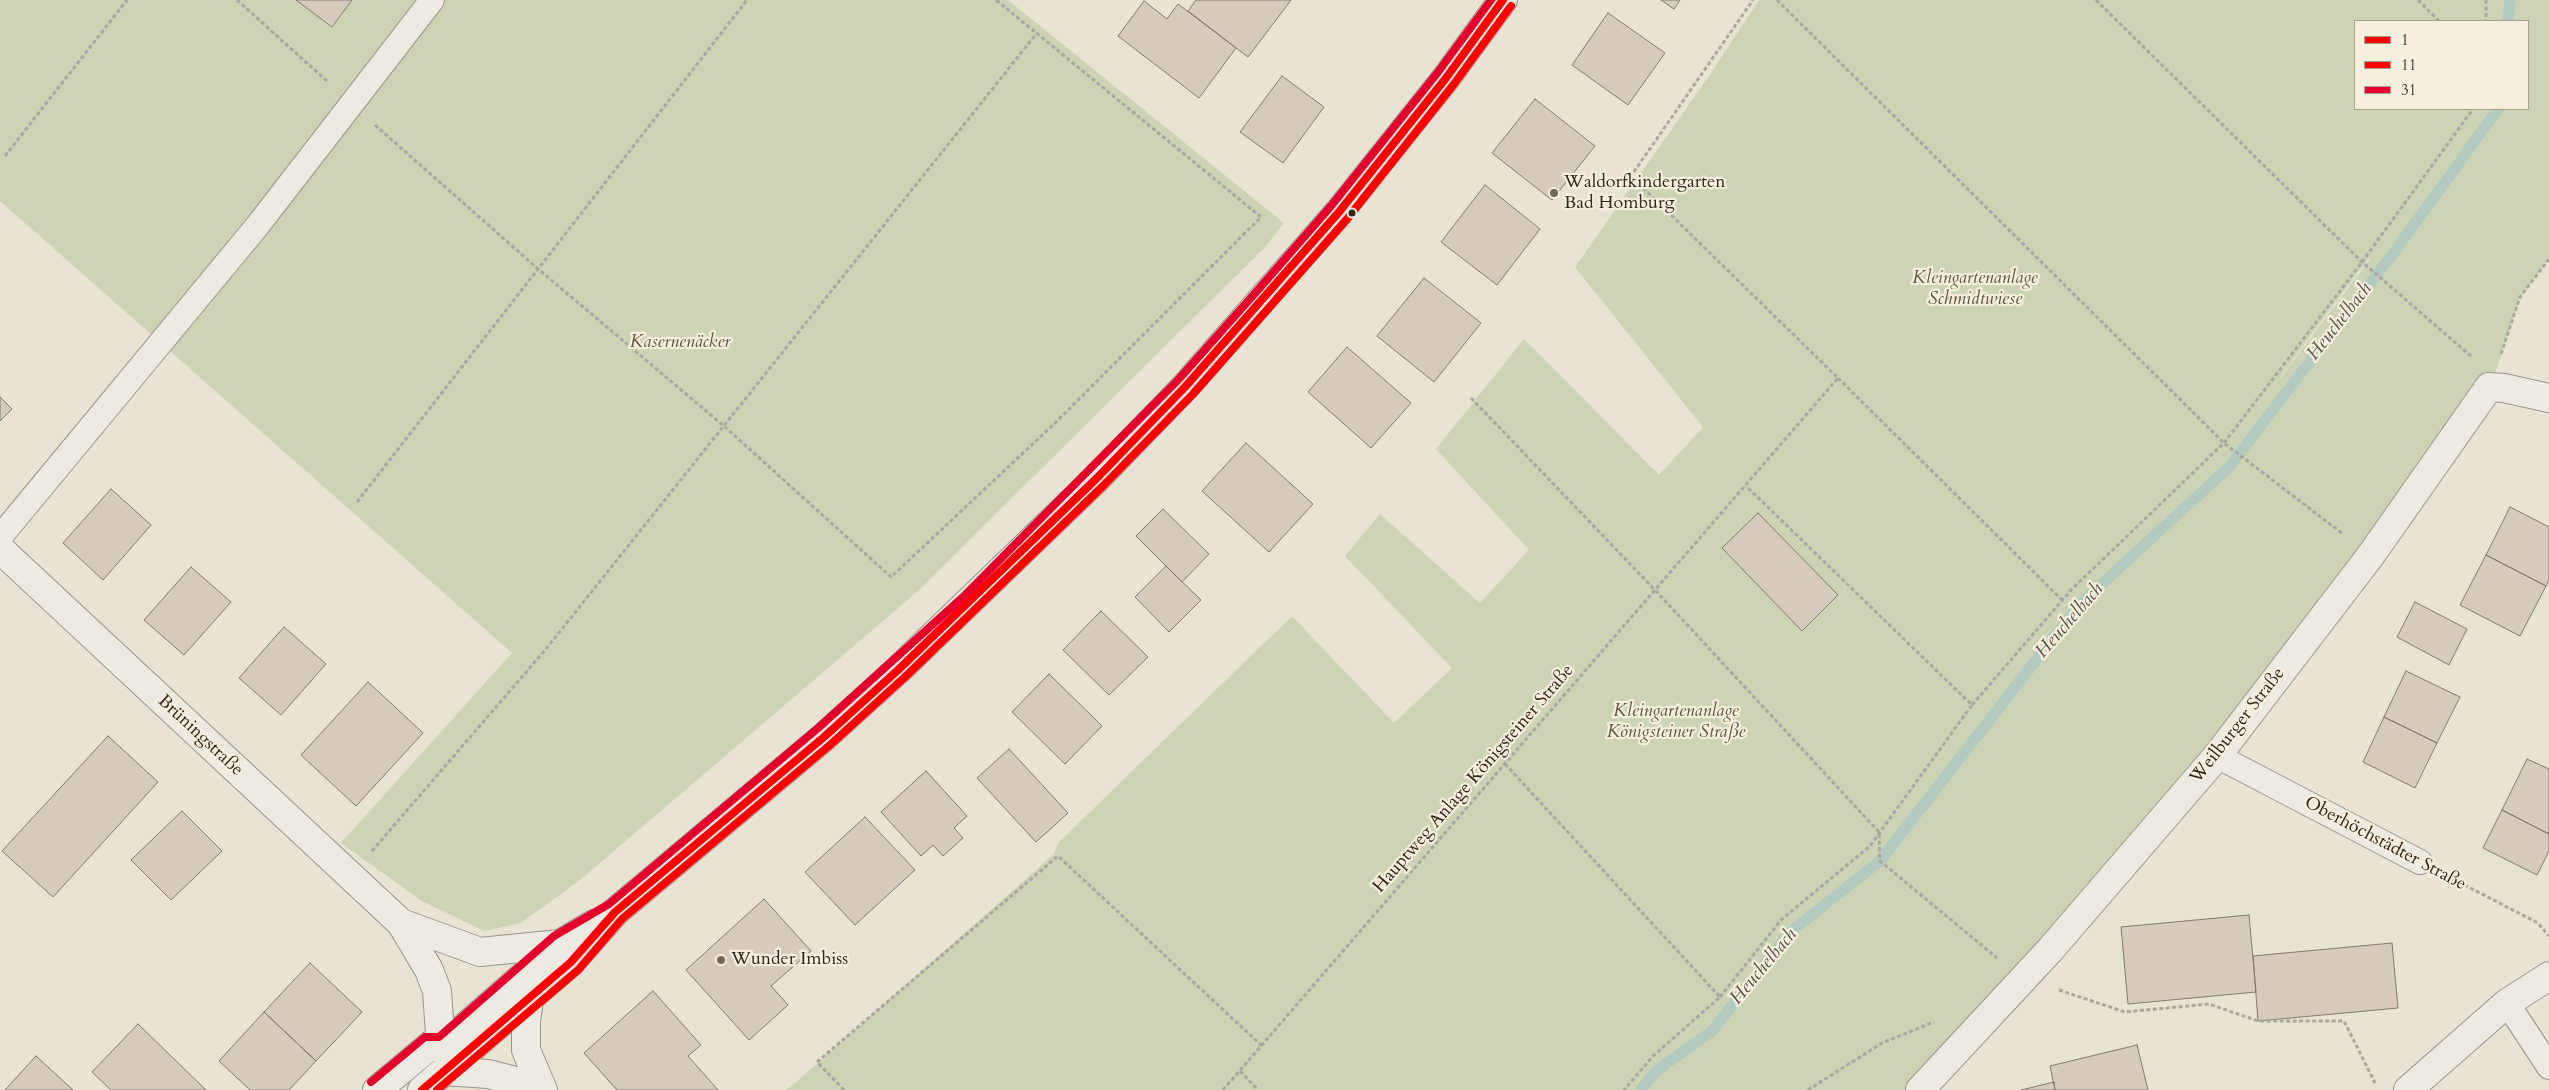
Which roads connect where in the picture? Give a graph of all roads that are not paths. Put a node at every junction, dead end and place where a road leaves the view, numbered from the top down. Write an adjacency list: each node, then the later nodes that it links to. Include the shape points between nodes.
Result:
1 (432, 0): 4 (lane)
2 (1503, 0): 7 (street, via 1446,78 1339,212 1185,387 1097,478 898,670 817,743)
3 (2549, 398): 5 (street, Weilburger Straße, via 2491,382 2371,555)
4 (2, 553): 8 (street, Brüningstraße)
5 (2217, 756): 6 (lane, Oberhöchstädter Straße); 18 (street, Weilburger Straße, via 2023,979)
6 (2420, 862)
7 (615, 912): 9 (street); 11 (street, via 571,962)
8 (401, 923): 9 (street, Brüningstraße, via 480,952); 13 (street, Brüningstraße, via 429,970 437,991)
9 (560, 944): 13 (street)
10 (2549, 976): 12 (street)
11 (529, 1000): 13 (street); 15 (street, via 526,1050)
12 (2508, 1004): 14 (lane); 19 (street)
13 (443, 1060): 15 (street); 16 (street, via 431,1045); 17 (street)
14 (2549, 1067)
15 (542, 1088)
16 (376, 1090)
17 (422, 1090)
18 (1920, 1090)
19 (2408, 1090)

